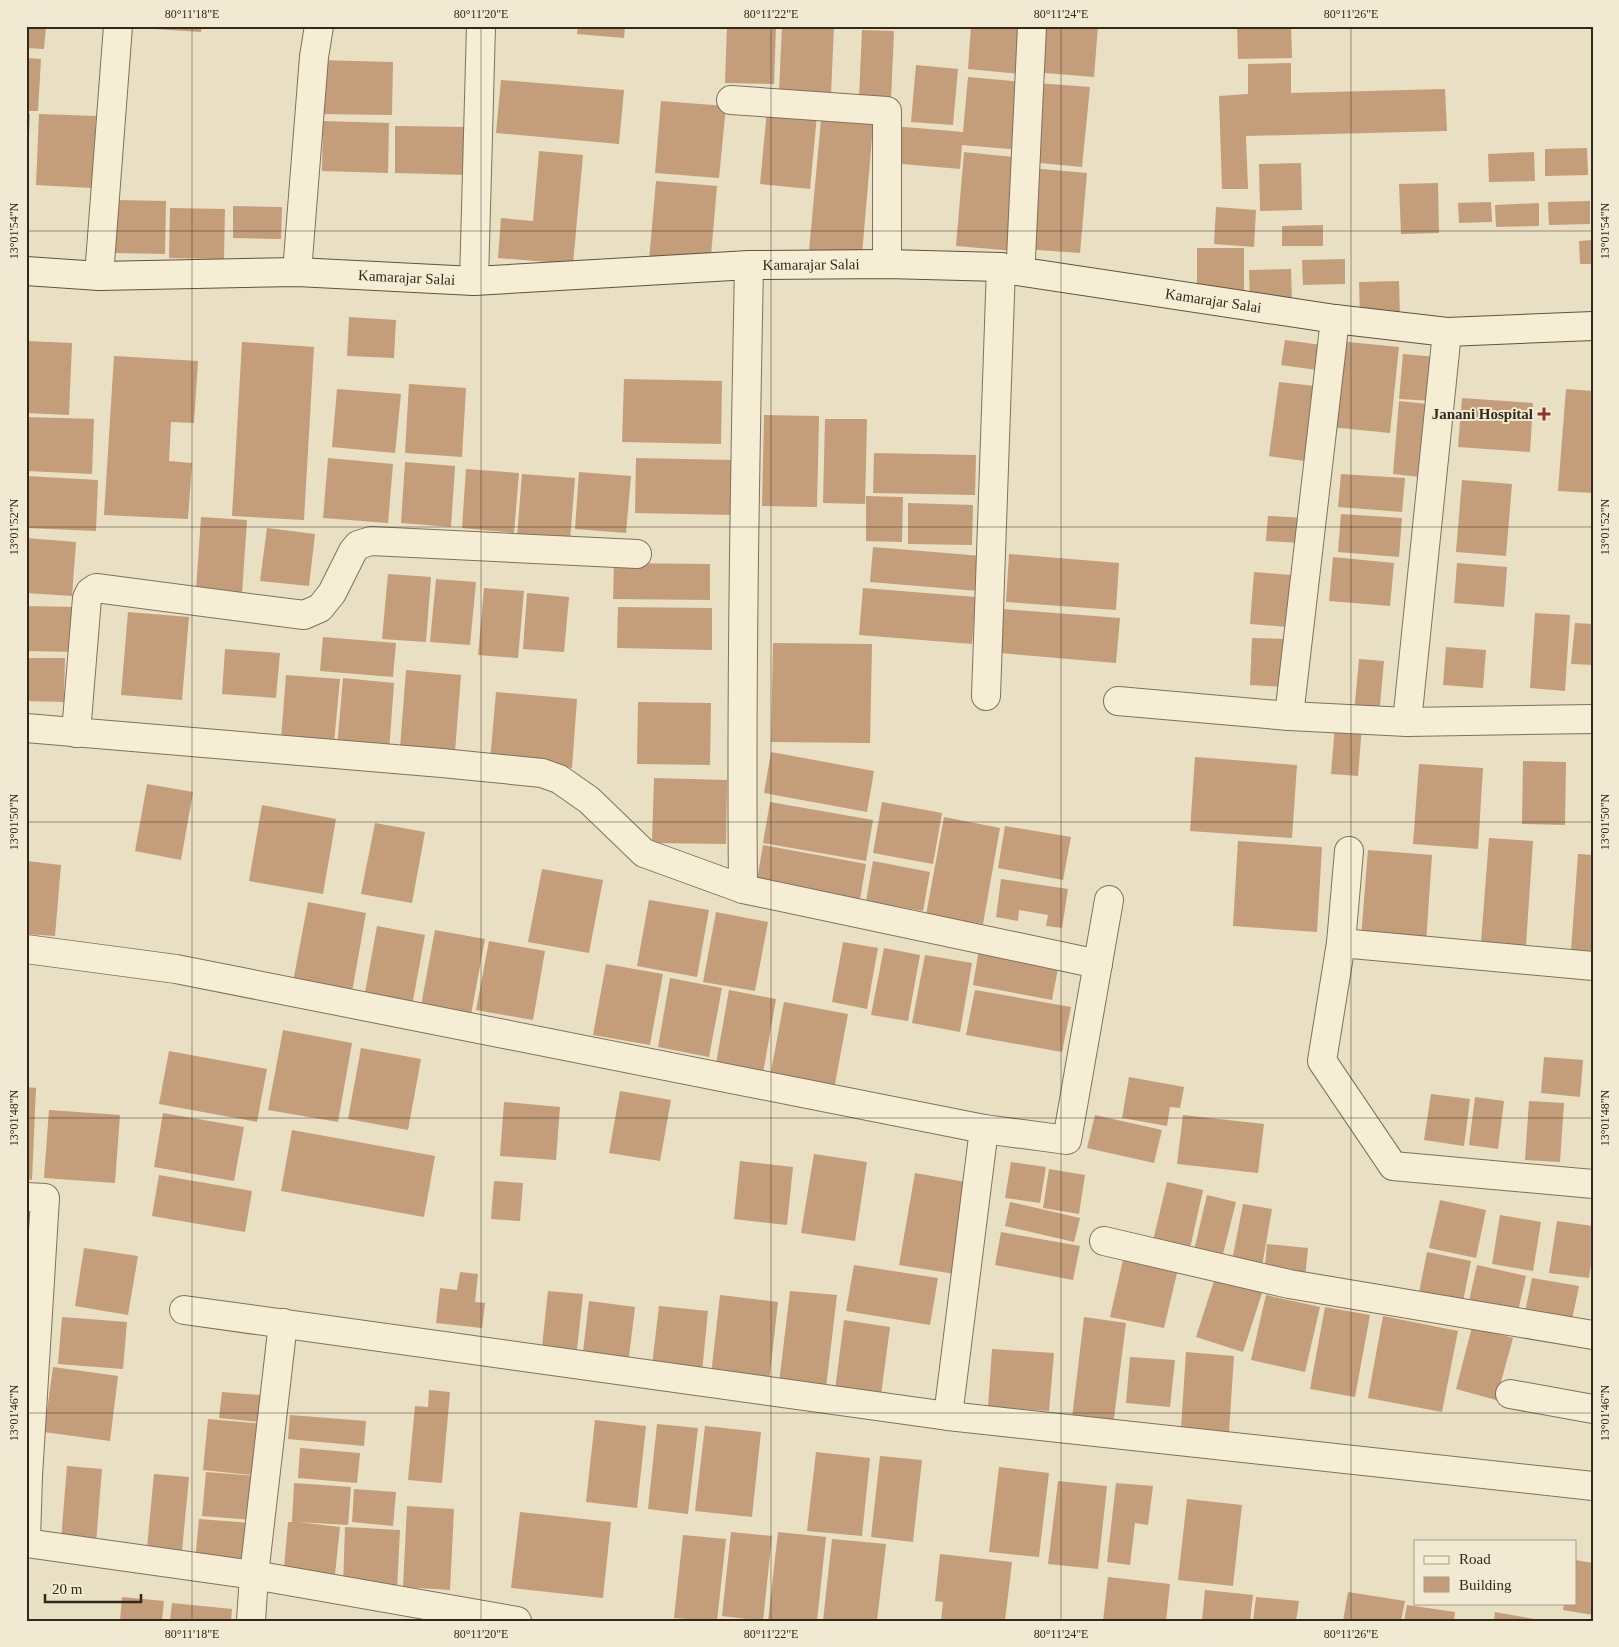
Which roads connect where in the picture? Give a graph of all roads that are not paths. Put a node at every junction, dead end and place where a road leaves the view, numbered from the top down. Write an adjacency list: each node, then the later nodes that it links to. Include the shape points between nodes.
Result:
1 (118, 26): 11 (street)
2 (319, 26): 10 (street)
3 (481, 26): 12 (street)
4 (1032, 26): 8 (street, via 1021,258)
5 (731, 100): 6 (street, via 887,112)
6 (887, 264): 7 (street, Kamarajar Salai); 8 (street, Kamarajar Salai)
7 (749, 265): 12 (street, Kamarajar Salai); 25 (street)
8 (1009, 269): 13 (street, Kamarajar Salai); 17 (street)
9 (26, 271): 11 (street, Kamarajar Salai)
10 (297, 272): 11 (street, Kamarajar Salai); 12 (street, Kamarajar Salai)
11 (99, 276)
12 (474, 281)
13 (1335, 319): 15 (street, Kamarajar Salai); 19 (street)
14 (1593, 326): 15 (street, Kamarajar Salai)
15 (1447, 332): 21 (street)
16 (637, 554): 23 (street, via 371,541 353,551 332,593 320,608 304,615 96,588 87,598)
17 (986, 696)
18 (1118, 701): 19 (street)
19 (1289, 716): 21 (street)
20 (1593, 719): 21 (street)
21 (1407, 722)
22 (26, 728): 23 (street)
23 (76, 733): 25 (street, via 542,773 559,779 589,800 644,853)
24 (1349, 851): 27 (street)
25 (743, 889): 29 (street)
26 (1109, 900): 29 (street)
27 (1341, 943): 30 (street); 32 (street, via 1322,1062 1393,1166)
28 (26, 949): 31 (street, via 176,969)
29 (1098, 964): 31 (street, via 1067,1140)
30 (1593, 966)
31 (984, 1129): 40 (street)
32 (1593, 1184)
33 (26, 1197): 41 (street, via 46,1198)
34 (1104, 1241): 37 (street, via 1289,1284)
35 (184, 1310): 36 (street)
36 (283, 1323): 40 (street); 44 (street)
37 (1593, 1336)
38 (1510, 1394): 39 (street)
39 (1593, 1409)
40 (948, 1416): 42 (street)
41 (27, 1476): 43 (street)
42 (1593, 1486)
43 (26, 1542): 44 (street)
44 (254, 1575): 45 (street); 46 (street)
45 (251, 1621)
46 (517, 1621)

